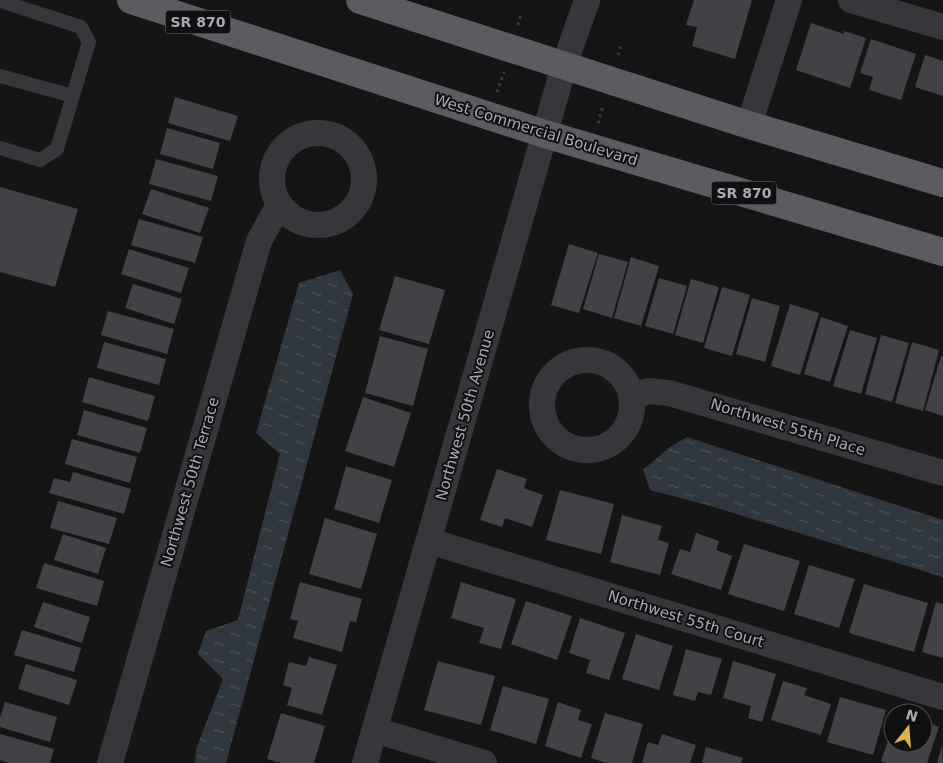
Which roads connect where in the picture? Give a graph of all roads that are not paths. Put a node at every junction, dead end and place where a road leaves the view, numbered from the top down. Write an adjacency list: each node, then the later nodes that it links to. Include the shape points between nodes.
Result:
1 (131, 0): 12 (highway, West Commercial Boulevard / SR 870)
2 (360, 0): 8 (highway)
3 (587, 0): 8 (street, Northwest 50th Avenue)
4 (789, 0): 11 (street)
5 (851, 0): 7 (street)
6 (0, 1): 10 (lane, via 81,27 89,42)
7 (943, 28)
8 (564, 66): 11 (highway); 12 (street, Northwest 50th Avenue)
9 (0, 76): 10 (lane)
10 (73, 96): 13 (lane, via 57,149 40,160)
11 (749, 125): 14 (highway)
12 (545, 134): 16 (highway, West Commercial Boulevard / SR 870); 19 (street, Northwest 50th Avenue)
13 (0, 148)
14 (943, 183)
15 (279, 205): 22 (street, Northwest 50th Terrace, via 260,241)
16 (943, 252)
17 (632, 397): 18 (street, Northwest 55th Place, via 648,391 670,392)
18 (943, 472)
19 (429, 541): 20 (street, Northwest 55th Court); 21 (street, Northwest 50th Avenue)
20 (943, 697)
21 (375, 730): 23 (street, Northwest 50th Avenue); 24 (street)
22 (110, 763)
23 (365, 763)
24 (484, 763)

